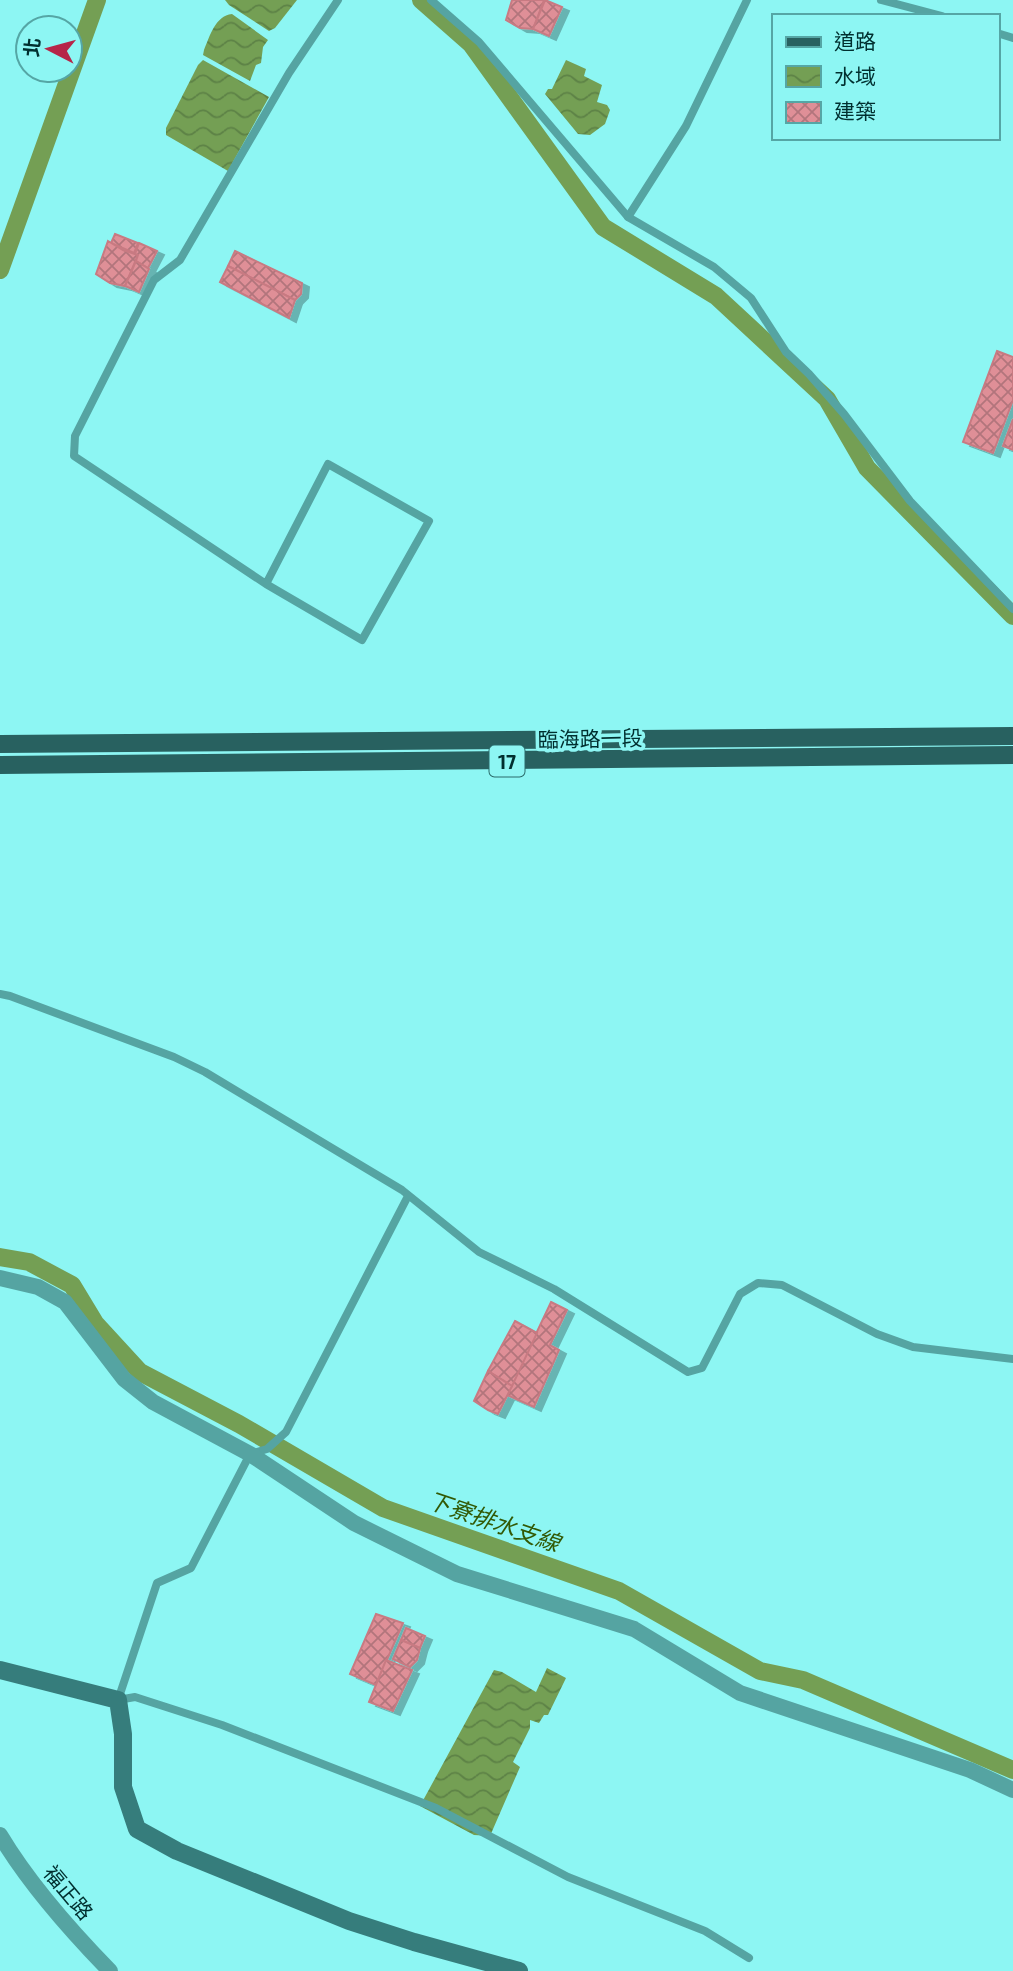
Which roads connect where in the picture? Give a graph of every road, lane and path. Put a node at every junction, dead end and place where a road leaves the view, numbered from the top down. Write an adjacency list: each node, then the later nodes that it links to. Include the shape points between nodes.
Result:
1 (338, 0): 7 (lane, via 289,73 180,260 154,280 75,436 74,456)
2 (431, 0): 6 (lane, via 479,41)
3 (747, 0): 6 (lane, via 687,126)
4 (881, 0): 5 (lane)
5 (934, 14)
6 (628, 217): 8 (lane, via 714,267 751,298 786,352 844,414 910,500)
7 (266, 584): 7 (lane, via 328,464 429,521 362,640)
8 (1013, 609)
9 (1013, 736): 10 (main road, 臨海路一段 / 17)
10 (0, 744)
11 (1013, 755): 12 (main road, 臨海路一段 / 17)
12 (0, 765)
13 (0, 995): 14 (lane, via 205,1072)
14 (408, 1196): 16 (lane, via 479,1252 554,1289 688,1371 702,1368 740,1294 758,1283 782,1285 877,1334 913,1347); 17 (lane, via 286,1432 267,1449)
15 (0, 1278): 17 (street, via 38,1287 65,1302 124,1379 153,1402)
16 (1013, 1359)
17 (250, 1454): 19 (lane, via 191,1569 157,1583); 20 (street, via 354,1523 457,1574 634,1629 740,1693 971,1770)
18 (0, 1670): 19 (street)
19 (118, 1700): 22 (lane, via 135,1697 222,1726 436,1808 568,1878 705,1931); 24 (street, via 123,1787 137,1829 177,1851 349,1921)
20 (1013, 1790)
21 (0, 1835): 23 (street, 福正路, via 13,1858)
22 (749, 1958)
23 (110, 1971)
24 (519, 1971)

